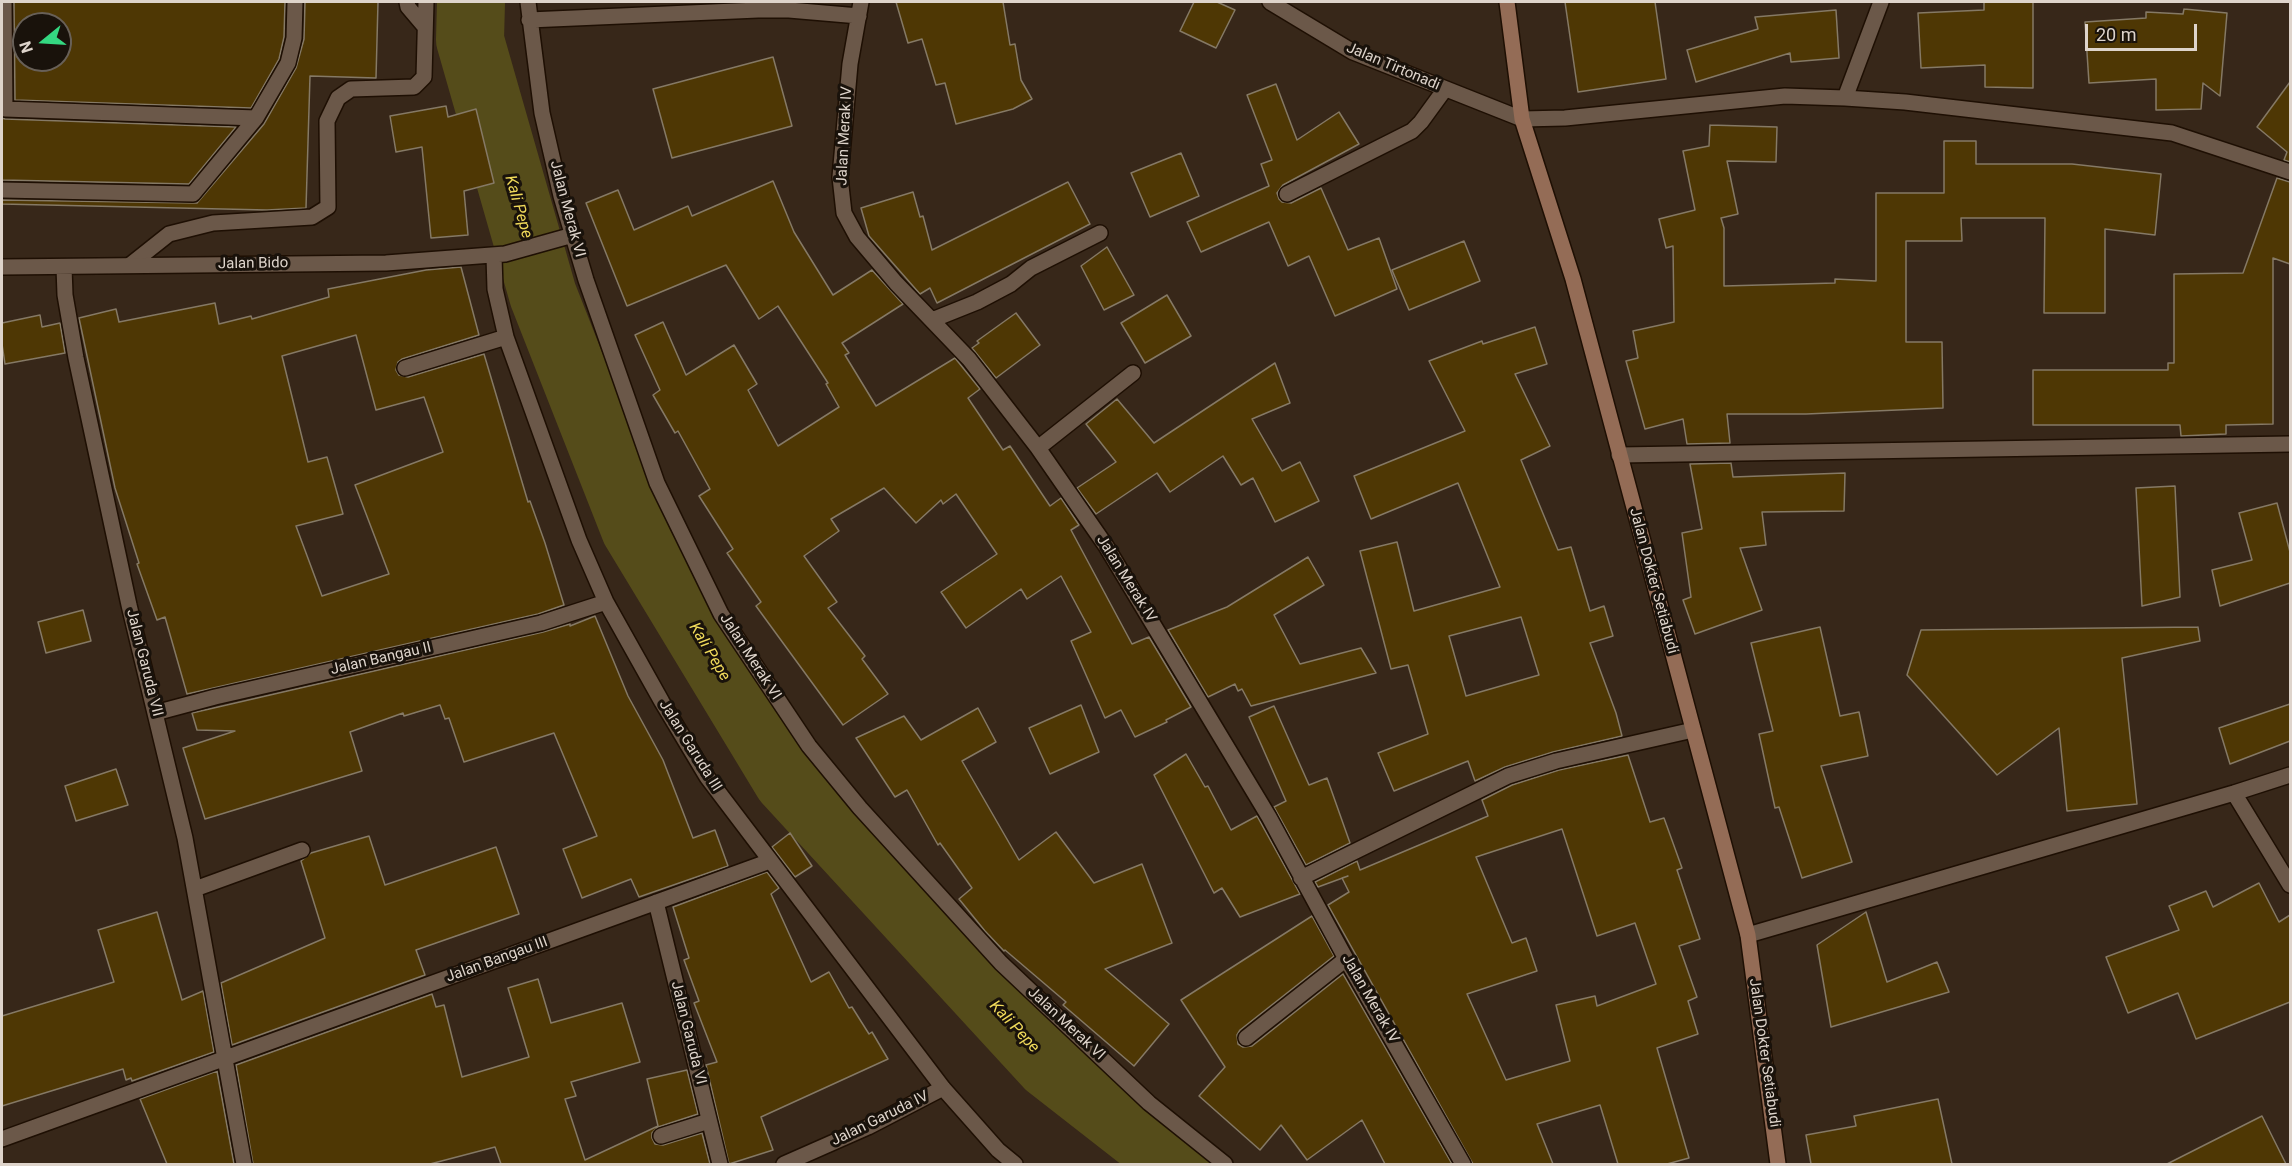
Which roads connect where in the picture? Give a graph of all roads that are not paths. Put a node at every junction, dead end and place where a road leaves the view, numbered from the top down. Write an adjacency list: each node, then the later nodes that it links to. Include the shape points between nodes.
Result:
1 (4, 2): 14 (street, via 5,110)
2 (295, 2): 14 (street, via 294,38 288,63)
3 (407, 2): 11 (street)
4 (426, 2): 11 (street)
5 (528, 2): 10 (street, Jalan Merak VI)
6 (1270, 2): 12 (street, Jalan Tirtonadi, via 1353,52)
7 (1507, 2): 15 (street, Jalan Dokter Setiabudi)
8 (1881, 2): 13 (street)
9 (860, 9): 10 (street); 25 (street, Jalan Merak IV, via 842,143 844,213 857,237)
10 (530, 20): 20 (street, Jalan Merak VI, via 542,113)
11 (425, 27): 22 (street, via 424,77 414,87 351,89 338,98 327,121 328,207 312,217 213,223 169,234)
12 (1445, 88): 15 (street, Jalan Tirtonadi); 18 (street, via 1412,131)
13 (1845, 98): 15 (street, via 1785,96); 16 (street, via 2172,133)
14 (256, 118): 17 (street, via 193,194)
15 (1522, 119): 31 (street, Jalan Dokter Setiabudi, via 1573,279)
16 (2290, 172)
17 (2, 190)
18 (1287, 194)
19 (1100, 233): 25 (street, via 1031,268 994,293)
20 (573, 235): 21 (street, Jalan Bido); 55 (street, Jalan Merak VI, via 657,483 721,614 809,746 1001,963 1149,1103)
21 (505, 254): 22 (street, Jalan Bido, via 386,263); 26 (street, Jalan Garuda III, via 495,289)
22 (130, 265): 24 (street, Jalan Bido)
23 (2, 267): 24 (street, Jalan Bido)
24 (64, 267): 33 (street, Jalan Garuda VII, via 76,358)
25 (932, 320): 30 (street, Jalan Merak IV, via 969,359)
26 (506, 337): 27 (street); 32 (street, Jalan Garuda III, via 579,540)
27 (405, 368)
28 (1133, 373): 30 (street)
29 (2290, 444): 31 (street)
30 (1038, 448): 39 (street, Jalan Merak IV, via 1106,546 1269,816)
31 (1619, 455): 34 (street, Jalan Dokter Setiabudi)
32 (606, 602): 33 (street, Jalan Bangau II, via 541,623); 38 (street, Jalan Garuda III, via 708,777)
33 (155, 713): 41 (street, Jalan Garuda VII)
34 (1693, 730): 39 (street, via 1508,776); 43 (street, Jalan Dokter Setiabudi)
35 (2290, 775): 36 (street)
36 (2234, 794): 40 (street); 43 (street)
37 (302, 850): 41 (street)
38 (770, 861): 42 (street, Jalan Bangau III); 47 (street, Jalan Garuda III)
39 (1301, 878): 44 (street, Jalan Merak IV)
40 (2290, 885)
41 (195, 889): 46 (street, Jalan Garuda VII)
42 (656, 902): 46 (street, Jalan Bangau III); 48 (street, Jalan Garuda VI)
43 (1748, 935): 57 (street, Jalan Dokter Setiabudi)
44 (1346, 958): 45 (street); 56 (street, Jalan Merak IV)
45 (1246, 1038)
46 (224, 1060): 50 (street, Jalan Bangau III); 51 (street, Jalan Garuda VII)
47 (943, 1088): 53 (street, Jalan Garuda IV, via 868,1127); 54 (street, Jalan Garuda III, via 998,1150)
48 (709, 1121): 49 (street); 52 (street, Jalan Garuda VI)
49 (661, 1136)
50 (2, 1139)
51 (244, 1164)
52 (720, 1164)
53 (783, 1164)
54 (1016, 1164)
55 (1225, 1164)
56 (1463, 1164)
57 (1778, 1164)

